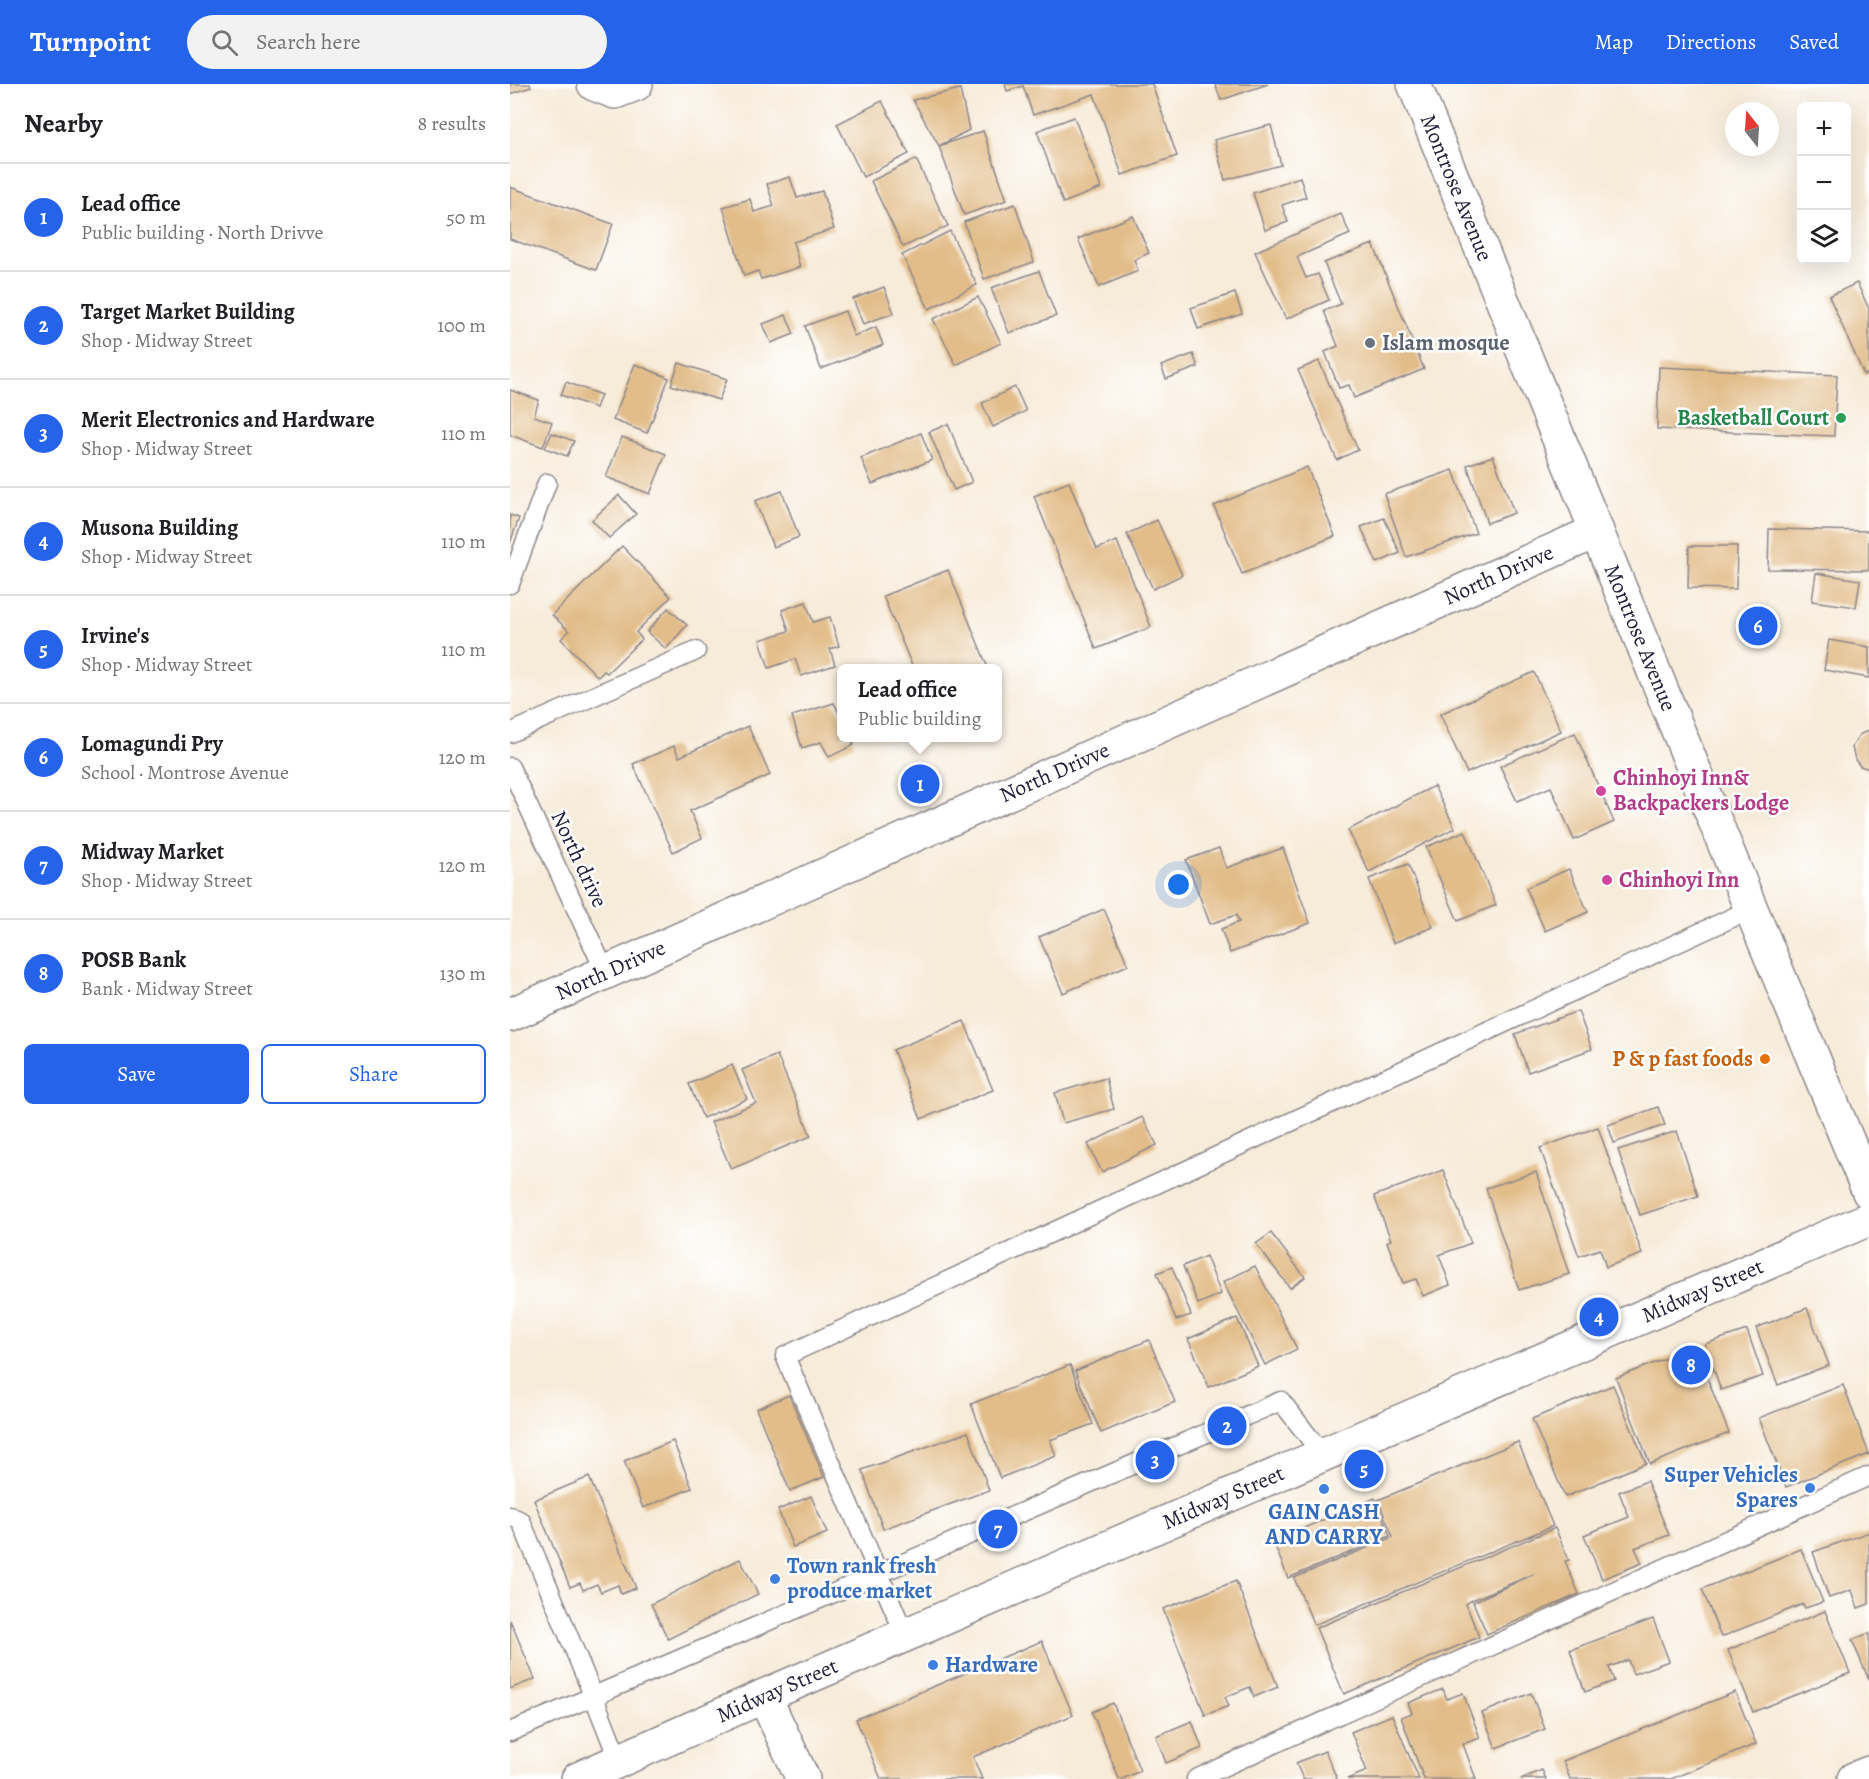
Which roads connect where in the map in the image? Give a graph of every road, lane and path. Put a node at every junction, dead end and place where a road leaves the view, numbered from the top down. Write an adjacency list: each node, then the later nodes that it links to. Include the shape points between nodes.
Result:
1 (594, 84): 2 (main road, via 615,93)
2 (636, 84)
3 (1414, 84): 5 (main road, Montrose Avenue)
4 (547, 483): 6 (lane)
5 (1598, 531): 10 (main road, Montrose Avenue); 11 (main road, North Drivve)
6 (510, 584)
7 (696, 651): 8 (lane)
8 (510, 733)
9 (510, 767): 11 (lane, North drive)
10 (1751, 909): 13 (main road, Montrose Avenue); 18 (lane, via 785,1356)
11 (605, 971): 12 (main road, North Drivve)
12 (510, 1014)
13 (1869, 1192)
14 (1869, 1219): 15 (main road, Midway Street)
15 (1322, 1454): 18 (lane, via 1281,1401); 19 (main road, Midway Street)
16 (1869, 1476): 27 (lane)
17 (510, 1516): 20 (lane, via 521,1521)
18 (878, 1574): 19 (lane); 20 (lane)
19 (905, 1635): 21 (main road, Midway Street)
20 (593, 1695): 22 (lane); 23 (lane)
21 (764, 1696): 23 (main road, Midway Street); 26 (main road)
22 (510, 1732)
23 (618, 1761): 25 (main road, Midway Street)
24 (1869, 1773): 28 (main road)
25 (578, 1779)
26 (803, 1779)
27 (1196, 1779)
28 (1854, 1779)

